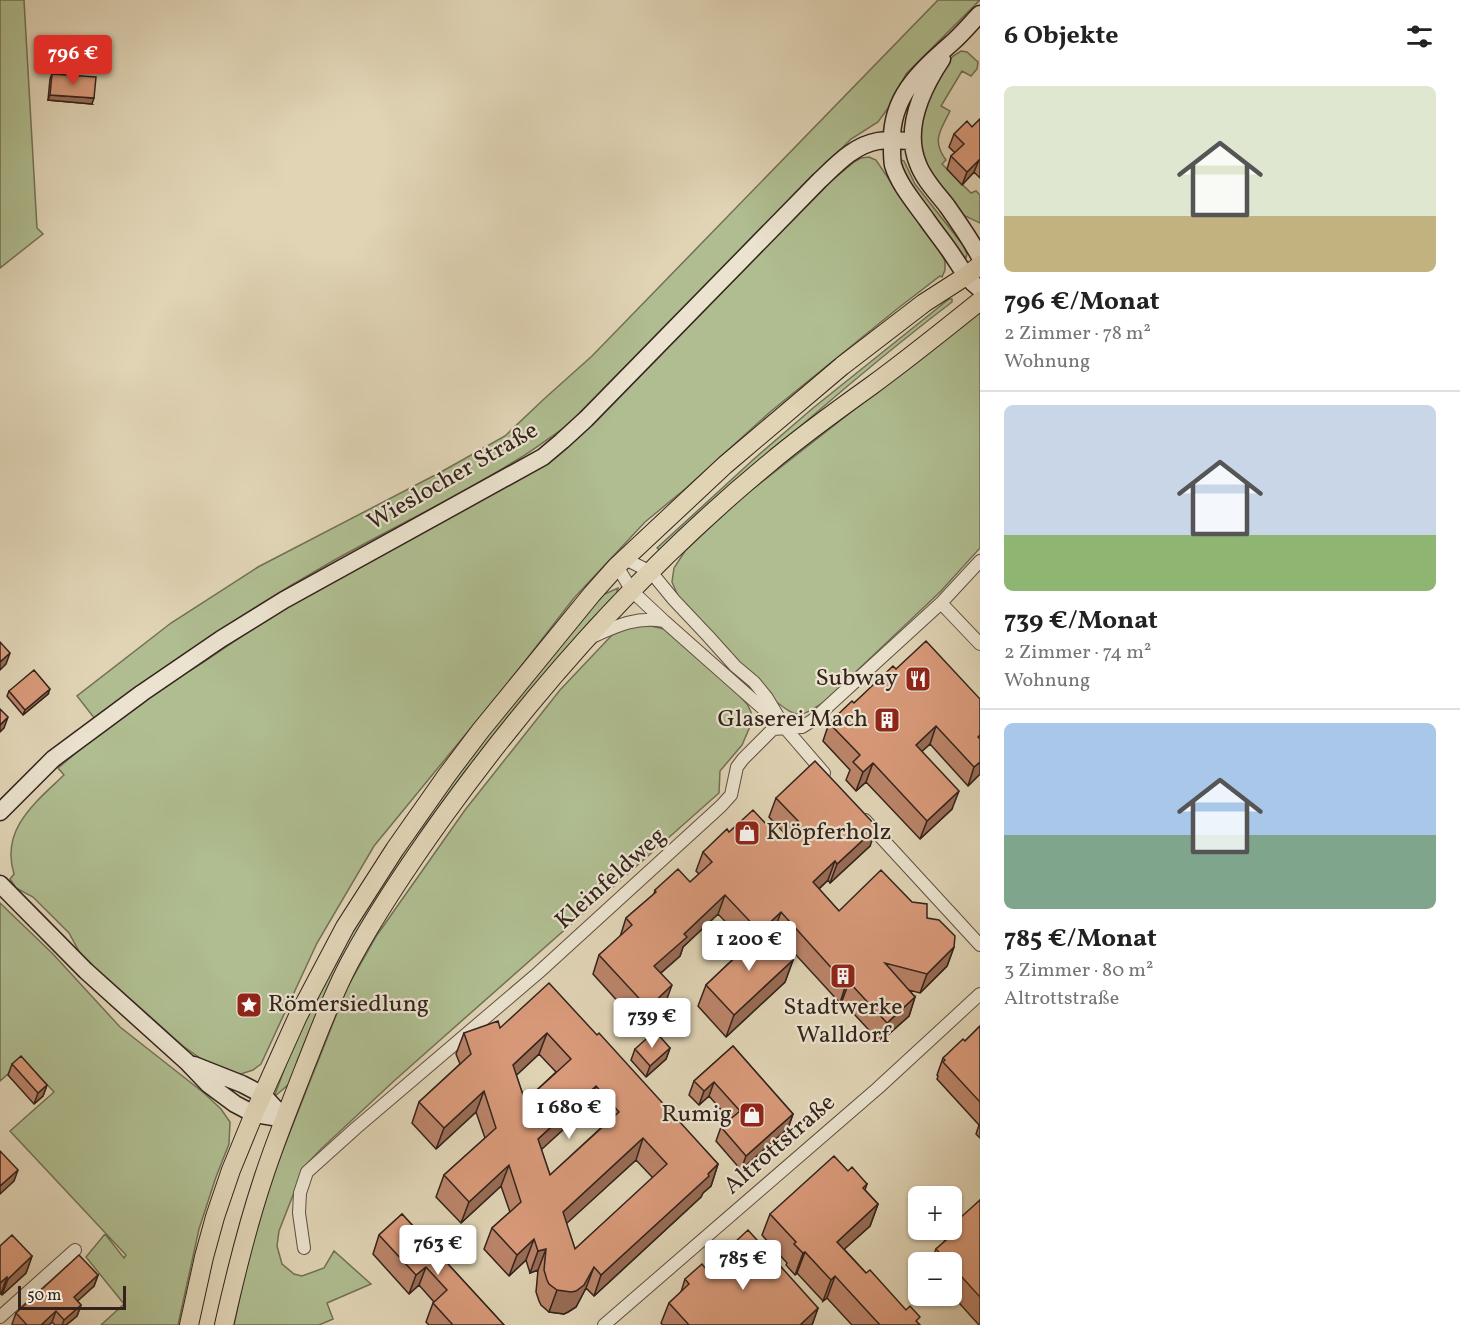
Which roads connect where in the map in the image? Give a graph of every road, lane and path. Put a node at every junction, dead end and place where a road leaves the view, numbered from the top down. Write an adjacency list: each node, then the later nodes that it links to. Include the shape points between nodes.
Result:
1 (980, 15): 2 (street)
2 (956, 39): 3 (street, via 921,70 903,96 892,123); 4 (street, via 924,92 914,120)
3 (891, 141): 4 (street, Wieslocher Straße); 8 (street, via 893,165 904,188); 22 (street, Wieslocher Straße, via 870,143 846,156 543,457 221,639 53,759)
4 (912, 141): 5 (street, via 918,166)
5 (960, 224): 6 (street); 7 (street)
6 (980, 230)
7 (980, 257)
8 (973, 270): 9 (street); 12 (main road, via 842,366 725,465)
9 (980, 289)
10 (980, 301): 13 (main road, via 767,465)
11 (980, 561): 15 (street, Kleinfeldweg)
12 (621, 562): 13 (street); 14 (street); 27 (main road, via 481,730 395,849 345,927 298,1016)
13 (651, 572): 14 (main road); 19 (street, via 754,682)
14 (632, 591): 16 (street); 17 (main road)
15 (941, 603): 18 (street); 19 (street, Kleinfeldweg, via 813,720 802,727)
16 (664, 621): 17 (street, via 634,620); 19 (street)
17 (585, 640): 29 (main road, via 471,778 379,912 326,1015)
18 (980, 644)
19 (786, 729): 20 (street); 30 (street, Kleinfeldweg, via 773,729 742,759 731,795 721,806 538,973 307,1172 300,1192 299,1214)
20 (832, 782)
21 (855, 809): 24 (street)
22 (0, 812)
23 (0, 884): 26 (street, via 86,971)
24 (980, 945)
25 (980, 994): 35 (street, Altrottstraße, via 878,1088)
26 (187, 1062): 27 (street); 28 (street, via 208,1084)
27 (263, 1095): 28 (main road); 29 (street)
28 (254, 1114): 29 (street); 33 (main road, via 215,1217)
29 (285, 1119): 34 (main road, via 250,1222)
30 (304, 1248)
31 (75, 1250): 32 (street)
32 (0, 1317)
33 (189, 1325)
34 (224, 1325)
35 (604, 1325)

